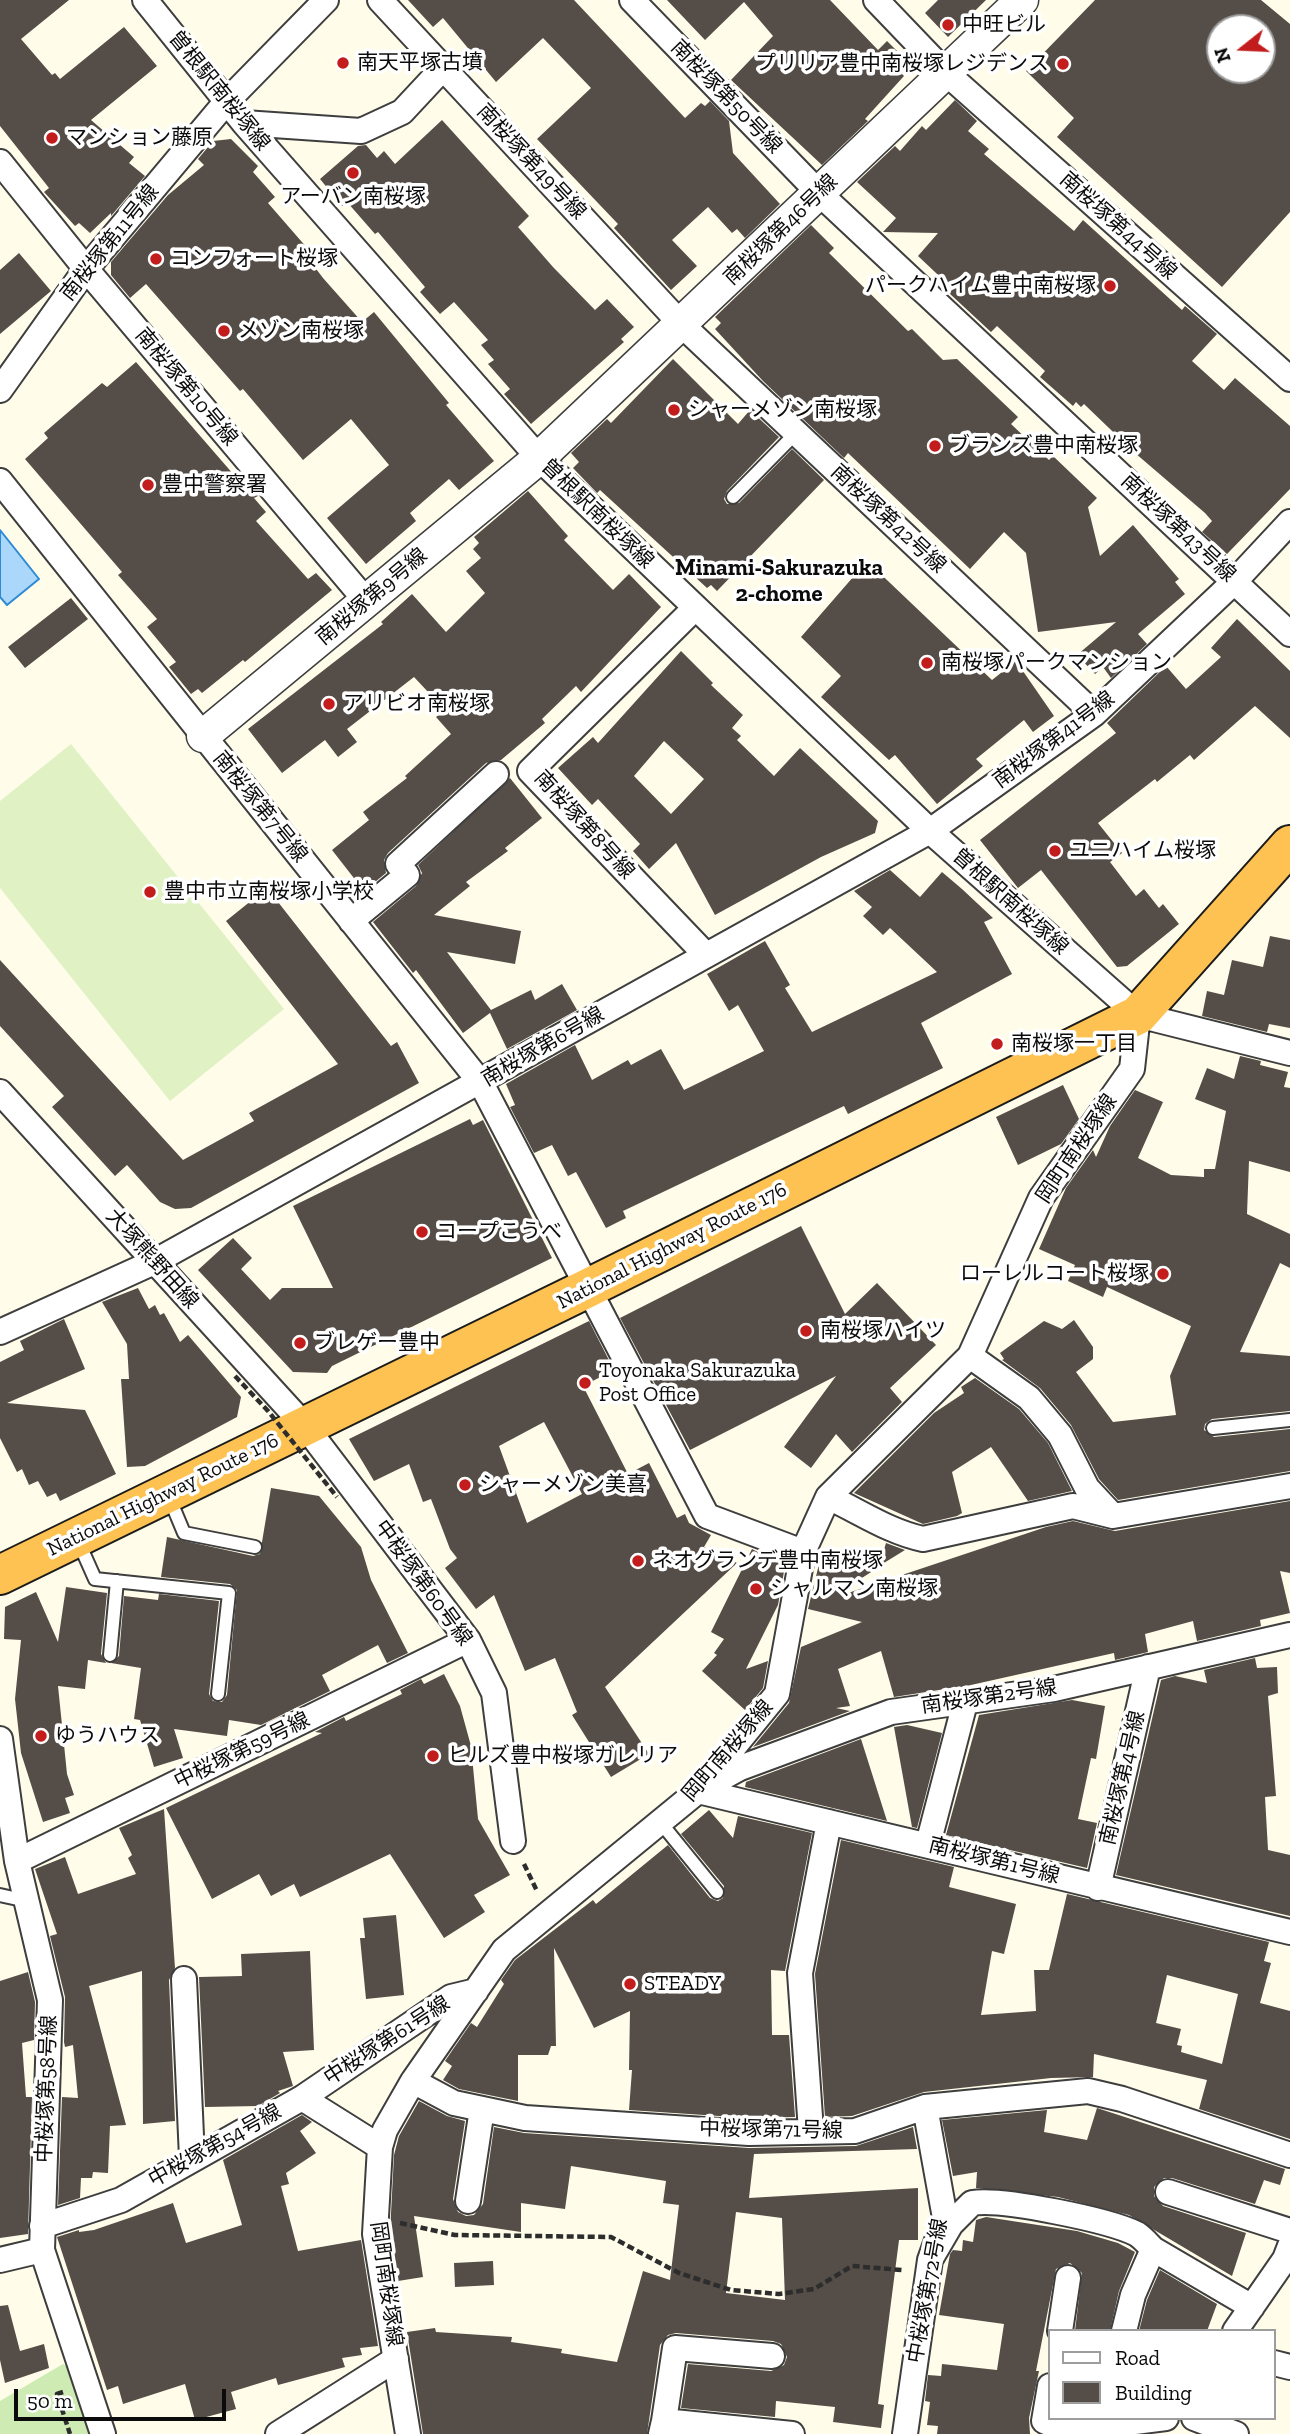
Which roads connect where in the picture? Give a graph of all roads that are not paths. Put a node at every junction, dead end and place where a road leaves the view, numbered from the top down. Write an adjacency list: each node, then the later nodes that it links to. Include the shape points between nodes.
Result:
1 (145, 0): 9 (street, 曽根駅南桜塚線)
2 (326, 0): 9 (street, 南桜塚第11号線)
3 (380, 0): 7 (street, 南桜塚第49号線)
4 (632, 0): 12 (street, 南桜塚第50号線)
5 (876, 0): 8 (street, 南桜塚第44号線)
6 (1022, 0): 8 (street, 南桜塚第46号線)
7 (443, 68): 10 (street, via 402,112 361,131); 14 (street, 南桜塚第49号線)
8 (945, 72): 12 (street, 南桜塚第46号線); 15 (street, 南桜塚第44号線)
9 (227, 101): 10 (street, 曽根駅南桜塚線); 13 (street, 南桜塚第11号線)
10 (244, 123): 18 (street, 曽根駅南桜塚線)
11 (0, 162): 13 (street, 南桜塚第10号線)
12 (819, 193): 14 (street, 南桜塚第46号線); 22 (street, 南桜塚第43号線)
13 (86, 269): 16 (street, 南桜塚第11号線); 23 (street, 南桜塚第10号線)
14 (682, 325): 17 (street, 南桜塚第42号線); 18 (street, 南桜塚第46号線)
15 (1290, 379)
16 (0, 390)
17 (796, 433): 20 (lane); 26 (street, 南桜塚第42号線)
18 (539, 458): 23 (street, 南桜塚第9号線); 24 (street, 曽根駅南桜塚線)
19 (0, 481): 27 (street, 南桜塚第7号線)
20 (733, 498)
21 (1290, 522): 22 (street, 南桜塚第41号線)
22 (1235, 581): 25 (street, 南桜塚第43号線); 26 (street, 南桜塚第41号線)
23 (367, 602): 27 (street, 南桜塚第9号線)
24 (694, 609): 29 (street, 曽根駅南桜塚線); 32 (street, 南桜塚第8号線, via 530,771)
25 (1290, 634)
26 (1094, 714): 29 (street, 南桜塚第41号線)
27 (203, 736): 31 (street, 南桜塚第7号線)
28 (496, 774): 31 (street, via 398,864 407,875)
29 (930, 831): 32 (street, 南桜塚第6号線); 33 (street, 曽根駅南桜塚線)
30 (1282, 860): 33 (highway, National Highway Route 176)
31 (351, 921): 35 (street, 南桜塚第7号線)
32 (705, 954): 35 (street, 南桜塚第6号線)
33 (1138, 1015): 34 (street, 曽根駅南桜塚線); 38 (highway, National Highway Route 176); 40 (street, 岡町南桜塚線, via 1132,1069 1041,1198)
34 (1290, 1052)
35 (481, 1083): 37 (street, 南桜塚第6号線); 38 (street, 南桜塚第7号線)
36 (0, 1092): 37 (street, 大塚熊野田線)
37 (155, 1262): 39 (street, 南桜塚第6号線); 42 (street, 大塚熊野田線)
38 (586, 1289): 42 (highway, National Highway Route 176); 50 (street, 南桜塚第7号線, via 708,1516)
39 (0, 1332)
40 (970, 1356): 46 (street, 岡町南桜塚線); 47 (street, via 1029,1398 1060,1435 1087,1488)
41 (1290, 1420): 43 (lane)
42 (305, 1426): 45 (highway, National Highway Route 176); 53 (street, 中桜塚第60号線)
43 (1213, 1429)
44 (1290, 1486): 47 (street)
45 (167, 1493): 48 (highway, National Highway Route 176); 49 (lane, via 184,1533)
46 (828, 1497): 47 (street, via 898,1534 922,1539 1073,1507); 50 (street, 岡町南桜塚線)
47 (1113, 1516)
48 (77, 1537): 51 (highway, National Highway Route 176); 52 (lane, via 96,1579)
49 (256, 1547)
50 (803, 1552): 60 (street, 岡町南桜塚線, via 777,1694)
51 (0, 1576)
52 (117, 1581): 55 (lane); 57 (lane, via 229,1593)
53 (468, 1640): 63 (street, 中桜塚第60号線, via 494,1693); 65 (street, 中桜塚第59号線)
54 (1289, 1640): 56 (street, 南桜塚第2号線)
55 (110, 1655)
56 (1148, 1667): 58 (street, 南桜塚第2号線, via 1054,1689); 66 (street, 南桜塚第4号線)
57 (218, 1694)
58 (966, 1699): 60 (street, 南桜塚第2号線, via 880,1716 740,1768); 64 (street)
59 (0, 1739): 65 (street, 中桜塚第58号線)
60 (698, 1791): 61 (street, 南桜塚第1号線); 62 (street, 岡町南桜塚線)
61 (829, 1822): 64 (street, 南桜塚第1号線); 77 (street, via 800,1973)
62 (661, 1823): 67 (lane); 72 (street, 岡町南桜塚線, via 504,1950)
63 (513, 1841)
64 (928, 1844): 66 (street, 南桜塚第1号線)
65 (17, 1861): 69 (street, 中桜塚第58号線)
66 (1098, 1888): 70 (street, 南桜塚第1号線)
67 (718, 1892)
68 (0, 1895): 69 (lane)
69 (27, 1901): 84 (street, 中桜塚第58号線, via 50,2000)
70 (1290, 1932)
71 (184, 1979): 80 (street)
72 (476, 1991): 73 (street, 岡町南桜塚線); 74 (street, 中桜塚第61号線, via 451,1997)
73 (413, 2081): 76 (street, 中桜塚第71号線, via 454,2103); 78 (street, 岡町南桜塚線)
74 (302, 2098): 78 (street, 中桜塚第54号線); 80 (street, 中桜塚第54号線)
75 (925, 2108): 77 (street, 中桜塚第71号線, via 855,2130); 79 (street, 中桜塚第71号線, via 1088,2091); 88 (street, 中桜塚第72号線, via 945,2218)
76 (482, 2109): 77 (street, 中桜塚第71号線, via 525,2118 749,2133); 82 (street)
77 (811, 2132)
78 (380, 2147): 95 (street, 岡町南桜塚線, via 375,2234)
79 (1290, 2155)
80 (192, 2158): 84 (street, 中桜塚第54号線, via 121,2200)
81 (1168, 2192): 83 (street)
82 (468, 2201)
83 (1290, 2231)
84 (42, 2238): 87 (street, 中桜塚第54号線); 102 (street, 中桜塚第58号線)
85 (1290, 2246): 90 (street)
86 (1153, 2249): 88 (street, via 1139,2235 1108,2222 980,2202 965,2208 951,2224); 90 (street); 92 (street, via 1133,2295)
87 (0, 2260)
88 (929, 2266): 106 (street, 中桜塚第72号線)
89 (1068, 2278): 91 (street)
90 (1252, 2307): 93 (street)
91 (1059, 2329)
92 (1125, 2329)
93 (1236, 2329)
94 (772, 2356): 100 (street, via 675,2348)
95 (396, 2359): 103 (street); 104 (street, 岡町南桜塚線)
96 (1048, 2398): 101 (street, via 1044,2421)
97 (1136, 2420): 99 (street)
98 (1199, 2420): 107 (street)
99 (1107, 2422): 101 (street)
100 (662, 2428): 105 (street)
101 (1065, 2433)
102 (103, 2434)
103 (278, 2434)
104 (408, 2434)
105 (792, 2434)
106 (905, 2434)
107 (1236, 2434)

